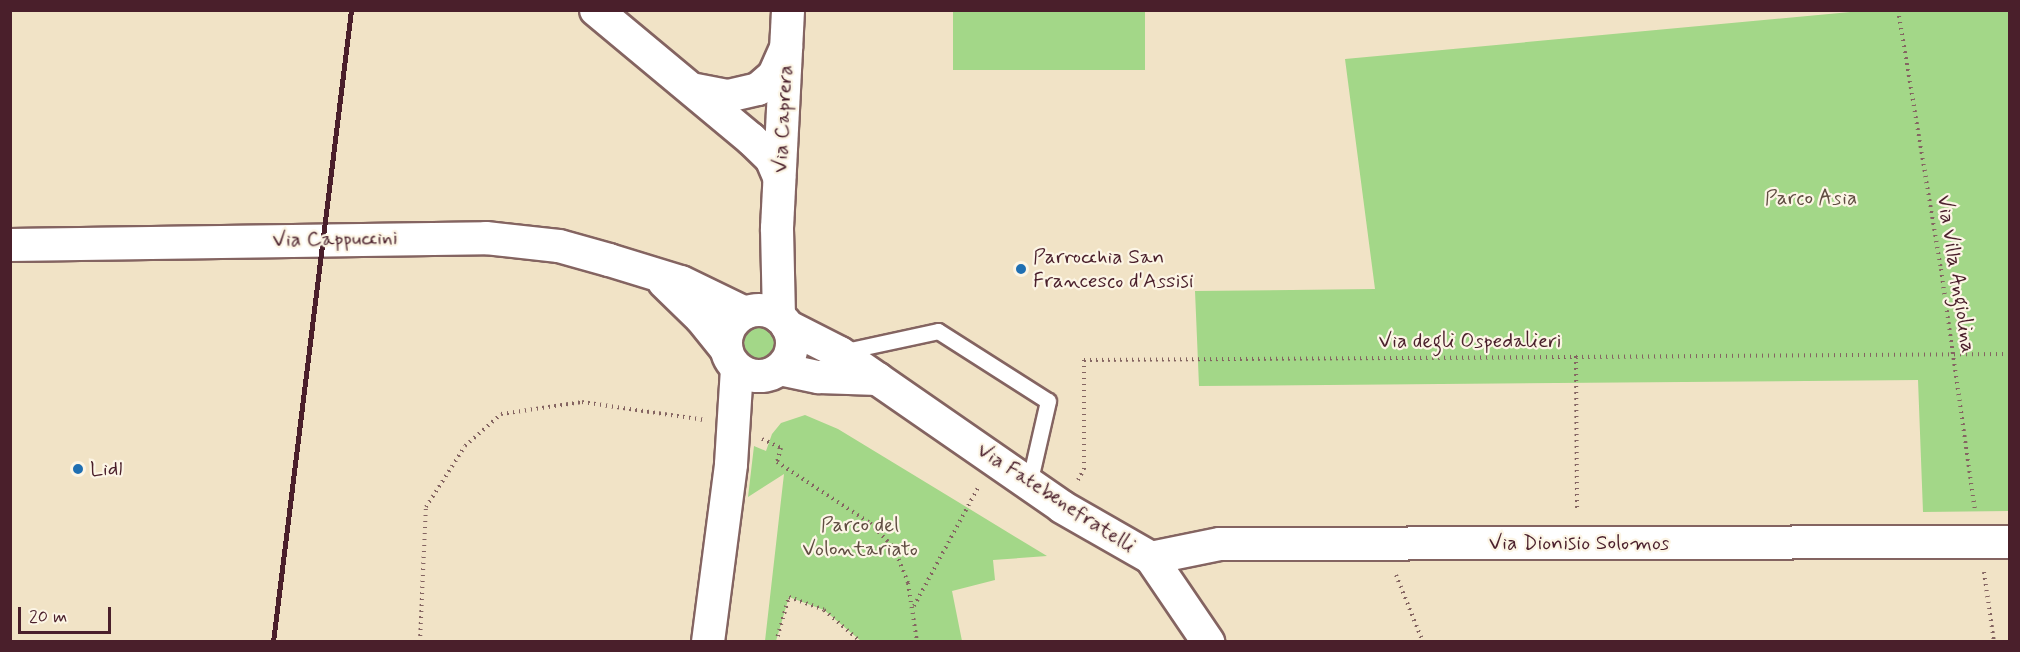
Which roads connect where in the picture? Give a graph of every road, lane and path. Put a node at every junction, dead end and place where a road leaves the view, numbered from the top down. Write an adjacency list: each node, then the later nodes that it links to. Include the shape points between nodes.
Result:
1 (596, 10): 5 (street)
2 (788, 10): 4 (street, Via Caprera)
3 (1898, 10): 12 (path, Via Villa Angiolina)
4 (787, 46): 5 (street, via 774,75 758,89 728,96); 6 (street, Via Caprera)
5 (696, 90): 6 (street, via 764,152)
6 (779, 177): 9 (street, Via Caprera)
7 (10, 245): 8 (street, Via Cappuccini, via 486,238 559,246)
8 (654, 274): 9 (street, Via Cappuccini); 14 (street, Via Cappuccini, via 701,318)
9 (768, 316): 10 (street, Via Fatebenefratelli); 14 (street, via 729,328); 15 (street, via 792,344)
10 (840, 353): 16 (street, Via Fatebenefratelli); 19 (lane, via 938,331 1048,400)
11 (2010, 354): 12 (path, Via degli Ospedalieri)
12 (1953, 355): 13 (path, Via degli Ospedalieri); 21 (path, Via Villa Angiolina)
13 (1576, 356): 20 (path, Via degli Ospedalieri, via 1084,360 1084,469); 23 (path)
14 (731, 359): 15 (street, via 758,377); 17 (street)
15 (774, 372): 16 (street); 17 (street, via 752,396)
16 (878, 379): 18 (street, Via Fatebenefratelli)
17 (738, 426): 25 (path, via 781,448 777,462 882,533 902,562); 26 (path, via 582,402 501,414 465,446 426,507); 27 (street)
18 (993, 460): 19 (street, Via Fatebenefratelli); 25 (path)
19 (1029, 484): 20 (street, Via Fatebenefratelli)
20 (1062, 507): 24 (street, Via Fatebenefratelli)
21 (1994, 542): 23 (street, Via Dionisio Solomos); 33 (path, Via Villa Angiolina)
22 (1384, 543): 23 (street, Via Dionisio Solomos); 24 (street, Via Dionisio Solomos, via 1220,544); 32 (path)
23 (1577, 543)
24 (1150, 558): 31 (street, Via Fatebenefratelli)
25 (913, 606): 30 (path)
26 (420, 642)
27 (708, 642)
28 (776, 642): 29 (path, via 789,597 836,618)
29 (861, 642)
30 (916, 642)
31 (1208, 642)
32 (1423, 642)
33 (1994, 642)

